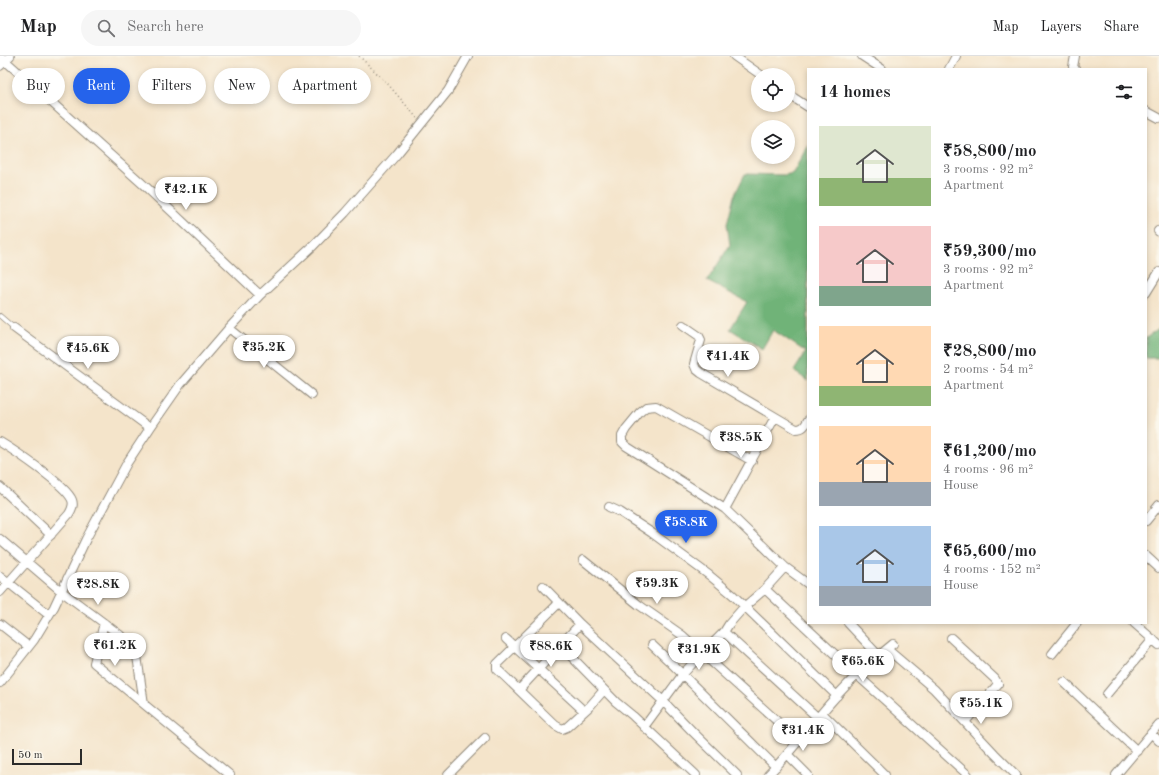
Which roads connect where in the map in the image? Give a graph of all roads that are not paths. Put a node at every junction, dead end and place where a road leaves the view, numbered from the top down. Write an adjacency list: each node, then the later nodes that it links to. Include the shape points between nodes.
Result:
1 (468, 56): 17 (street, via 448,91 345,213)
2 (734, 56): 7 (street)
3 (862, 56): 8 (street)
4 (956, 56): 9 (street)
5 (1075, 56): 10 (street)
6 (4, 60): 17 (street, via 146,187)
7 (751, 68)
8 (880, 68)
9 (950, 68)
10 (1074, 68)
11 (795, 99): 12 (street)
12 (807, 106)
13 (1147, 112): 14 (street)
14 (1159, 118)
15 (1159, 272): 16 (street)
16 (1147, 291)
17 (260, 295): 21 (street)
18 (0, 316): 20 (lane)
19 (682, 325): 23 (street, via 701,340 694,364 696,369)
20 (14, 328): 25 (street)
21 (228, 328): 22 (street); 25 (street, via 180,385)
22 (312, 395)
23 (775, 417): 24 (street, via 796,429 804,427); 27 (street)
24 (807, 422)
25 (150, 428): 45 (street, via 127,463)
26 (0, 442): 33 (street, via 61,486 72,500 73,507 69,514)
27 (752, 461): 31 (street); 31 (street, via 656,406 646,407 640,412 622,436 622,442 626,446)
28 (0, 487): 33 (street)
29 (1159, 505): 32 (street)
30 (609, 507): 48 (street, via 680,552)
31 (725, 509): 38 (street)
32 (1147, 520)
33 (51, 535): 37 (street)
34 (0, 539): 37 (street)
35 (1147, 557): 39 (street)
36 (583, 560): 65 (street)
37 (27, 561): 41 (street); 45 (street)
38 (786, 566): 42 (street); 44 (street)
39 (1159, 568)
40 (0, 576): 41 (street)
41 (8, 583): 46 (street); 49 (street)
42 (807, 583)
43 (543, 586): 47 (street)
44 (765, 589): 48 (street); 69 (street)
45 (60, 591): 49 (street); 51 (street)
46 (0, 592)
47 (559, 603): 52 (street); 63 (street)
48 (744, 607): 56 (street); 75 (street)
49 (49, 615): 62 (street)
50 (0, 624): 62 (street)
51 (104, 624): 77 (street, via 120,635 137,656); 77 (street, via 94,663)
52 (580, 624): 60 (street); 76 (street)
53 (849, 624): 66 (street)
54 (1076, 624): 64 (street)
55 (1135, 624): 59 (street)
56 (724, 632): 65 (street); 79 (street)
57 (951, 638): 80 (street, via 998,684)
58 (506, 639): 63 (street)
59 (1156, 642): 74 (street)
60 (560, 645): 67 (street); 73 (street)
61 (652, 645): 68 (street)
62 (28, 646): 71 (street)
63 (514, 647): 67 (street); 72 (street, via 496,666)
64 (1052, 654)
65 (705, 655): 68 (street, via 693,662); 85 (street)
66 (879, 656): 69 (street); 80 (street, via 890,646)
67 (538, 669): 72 (street); 78 (street)
68 (683, 674): 76 (street); 89 (street)
69 (857, 675): 75 (street); 97 (street)
70 (1064, 682): 87 (street)
71 (0, 683)
72 (519, 690): 78 (street, via 562,729 567,728)
73 (604, 690): 78 (street); 82 (street)
74 (1107, 694)
75 (837, 696): 79 (street)
76 (664, 701): 82 (street); 93 (street)
77 (144, 704): 90 (street)
78 (584, 711)
79 (820, 716): 85 (street); 96 (street)
80 (965, 722): 98 (street)
81 (1159, 724): 83 (street)
82 (644, 727): 92 (street)
83 (1150, 733): 86 (street); 87 (street)
84 (484, 738): 91 (street)
85 (799, 741): 88 (street)
86 (1159, 741)
87 (1137, 751): 99 (street)
88 (788, 755): 89 (street); 95 (street)
89 (776, 766): 94 (street)
90 (230, 775)
91 (448, 775)
92 (696, 775)
93 (737, 775)
94 (768, 775)
95 (808, 775)
96 (885, 775)
97 (968, 775)
98 (1016, 775)
99 (1116, 775)

